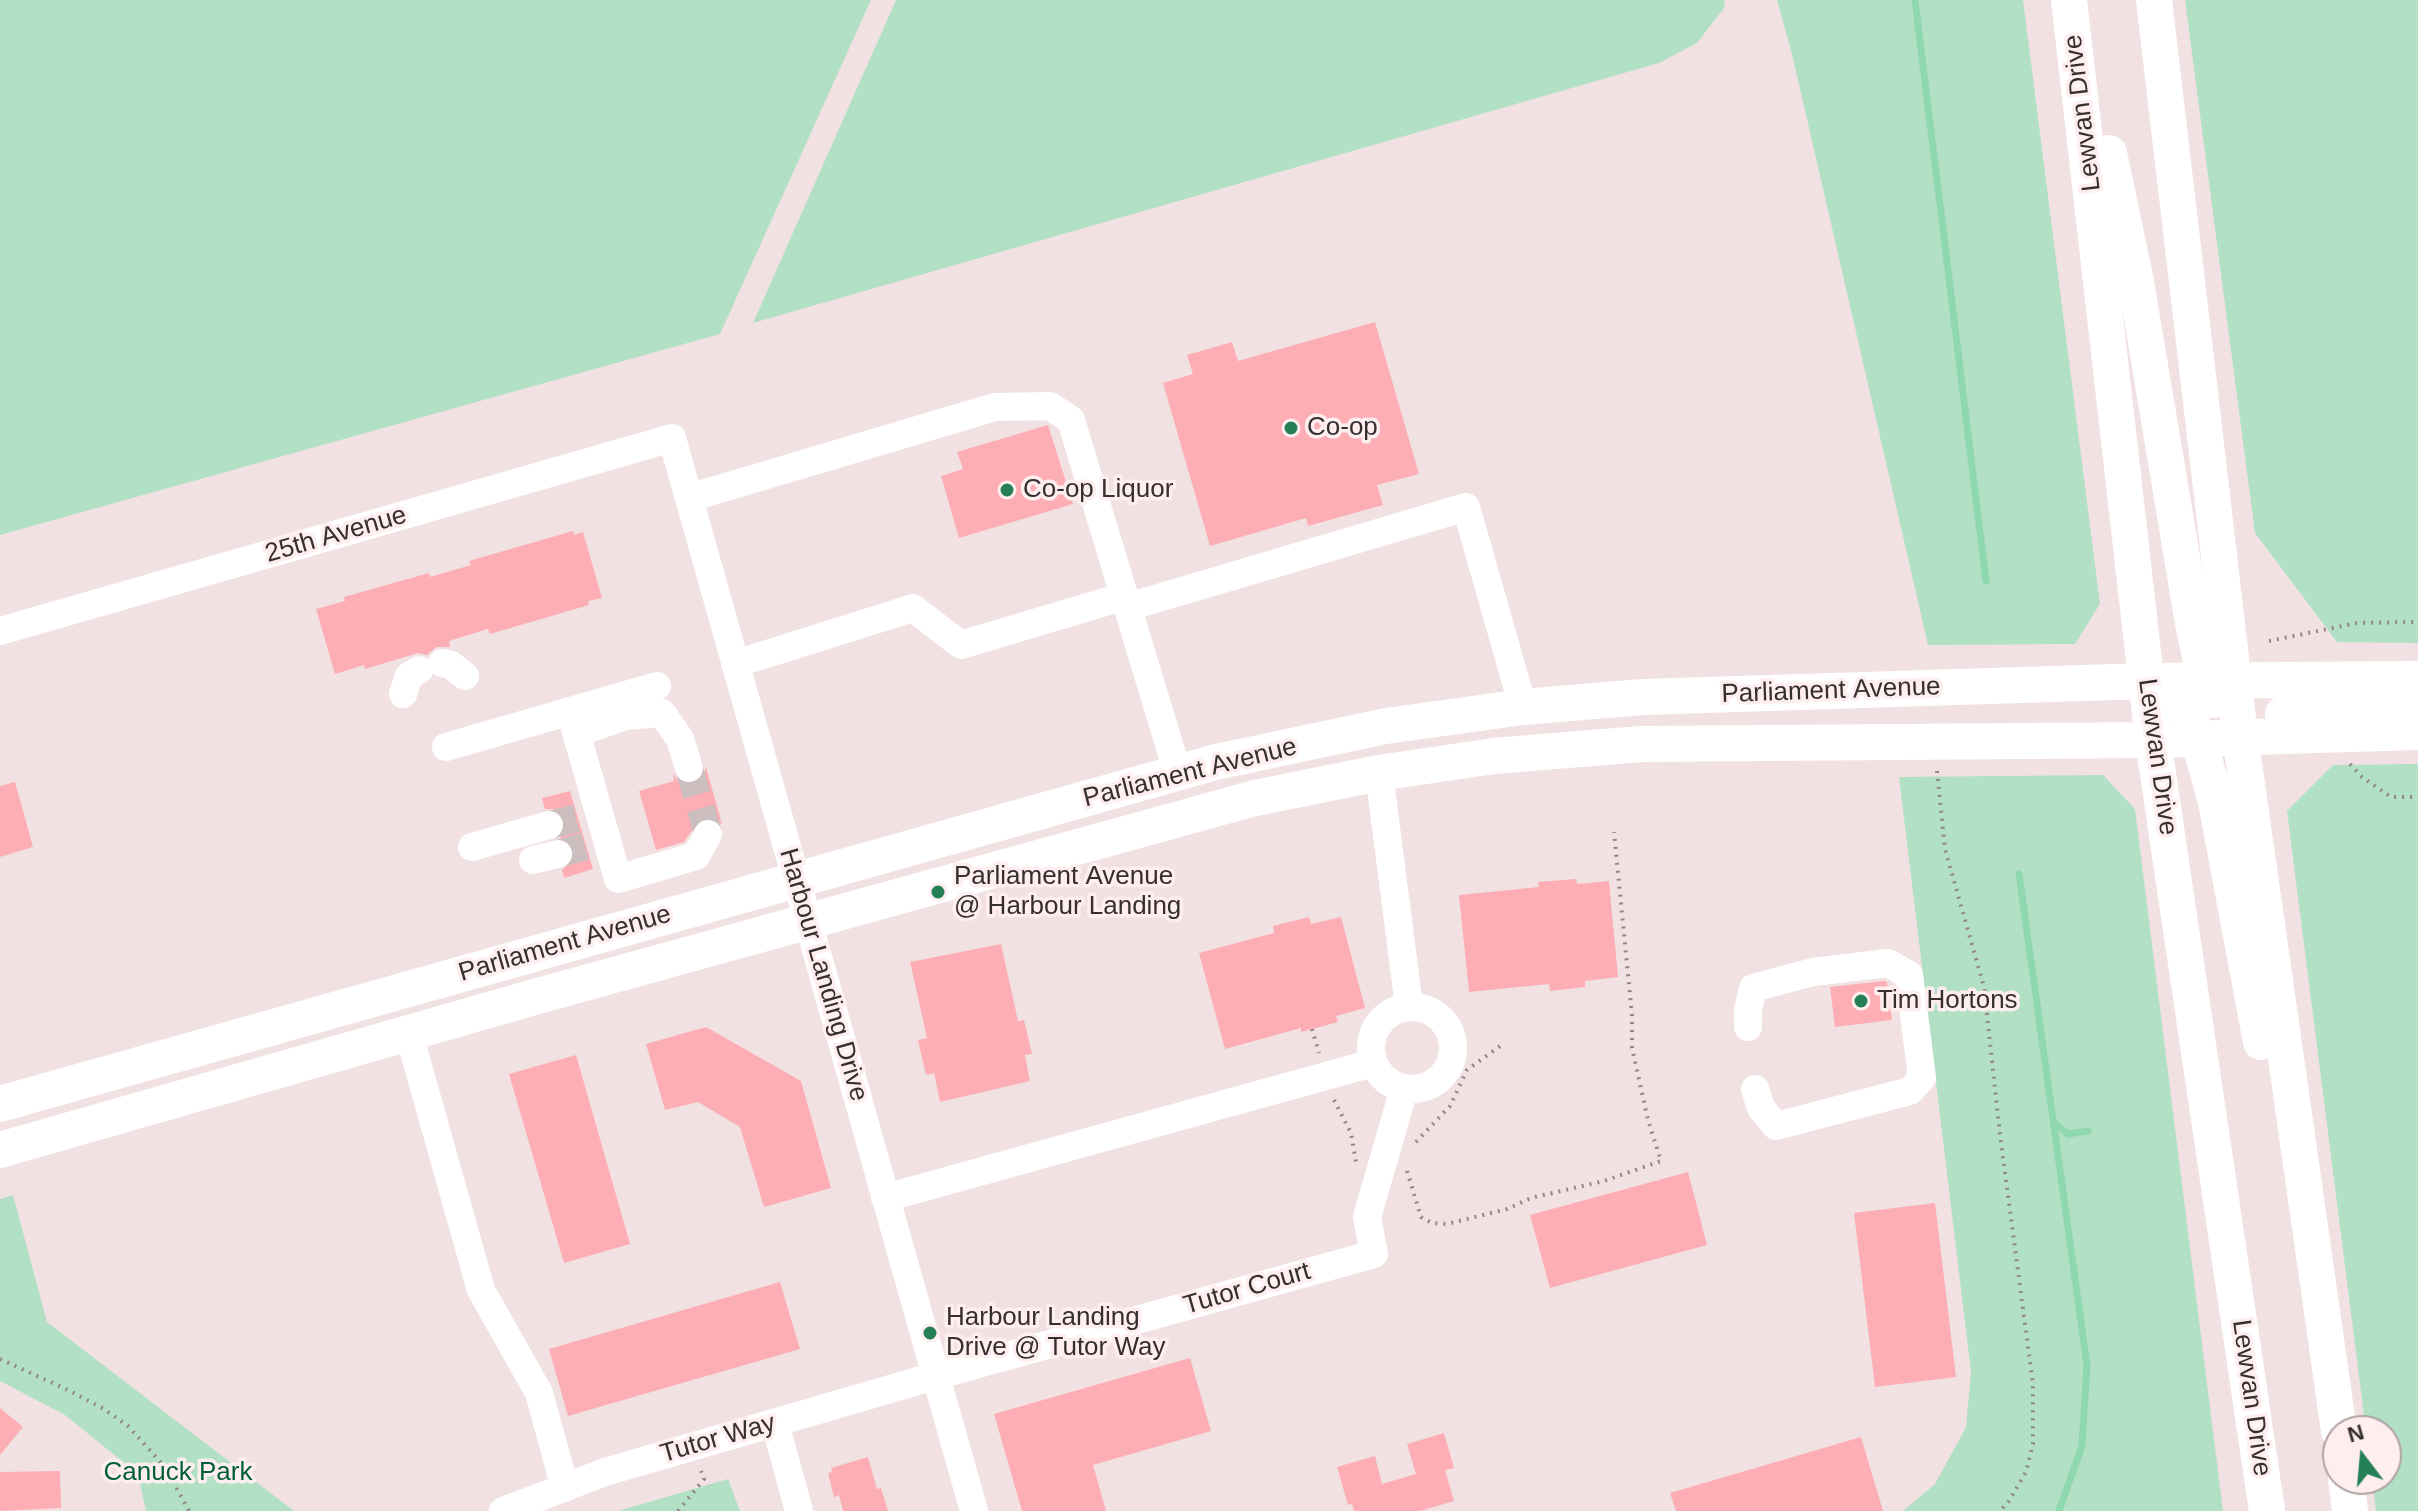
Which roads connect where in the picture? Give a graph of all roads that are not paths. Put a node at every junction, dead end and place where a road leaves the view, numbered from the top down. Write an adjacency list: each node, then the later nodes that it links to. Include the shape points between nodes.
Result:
1 (2069, 0): 12 (main road, Lewvan Drive)
2 (2077, 0): 11 (main road, via 2136,282 2176,528)
3 (2154, 0): 11 (main road)
4 (672, 438): 5 (street, Harbour Landing Drive); 7 (street, 25th Avenue)
5 (689, 498): 6 (street, via 995,407 1050,406 1071,420); 8 (street, Harbour Landing Drive)
6 (1126, 601): 8 (street, via 961,645 913,608); 16 (street, via 1466,507); 24 (street)
7 (0, 631)
8 (735, 664): 28 (street, Harbour Landing Drive)
9 (442, 670): 14 (street, via 409,676)
10 (2418, 679): 11 (main road, Parliament Avenue)
11 (2220, 680): 12 (main road, Parliament Avenue); 18 (main road)
12 (2147, 681): 16 (main road, Parliament Avenue, via 1643,697); 18 (main road, via 2187,713); 20 (main road, Lewvan Drive)
13 (657, 686): 17 (street)
14 (403, 694)
15 (2418, 701): 18 (main road)
16 (1523, 707): 24 (main road, Parliament Avenue, via 1386,726)
17 (574, 722): 21 (street); 22 (street, via 662,713 680,739); 26 (street, via 589,815 597,843 618,879 696,856)
18 (2219, 726): 19 (main road, Parliament Avenue, via 2331,735); 20 (main road, Parliament Avenue); 40 (main road)
19 (2418, 732)
20 (2153, 740): 23 (main road, Parliament Avenue, via 1641,744 1494,756); 46 (main road, Lewvan Drive)
21 (446, 747)
22 (689, 768)
23 (1379, 773): 29 (main road, Parliament Avenue, via 1255,798); 30 (street)
24 (1178, 774): 28 (main road, Parliament Avenue)
25 (549, 825): 27 (street)
26 (708, 834)
27 (472, 847)
28 (796, 879): 29 (street, Harbour Landing Drive); 36 (main road, Parliament Avenue)
29 (808, 921): 32 (main road, Parliament Avenue); 38 (street, Harbour Landing Drive)
30 (1409, 1006): 33 (street, via 1378,1023 1371,1041); 34 (street, via 1442,1019 1454,1047 1441,1078 1420,1090)
31 (1748, 1027): 35 (street, via 1753,988 1813,972 1888,963 1909,975 1922,1078 1910,1091 1776,1126 1761,1108)
32 (409, 1034): 37 (main road, Parliament Avenue); 42 (street, via 481,1290 539,1393)
33 (1373, 1063): 34 (street, via 1382,1078); 38 (street)
34 (1404, 1089): 39 (street, Tutor Court, via 1367,1217 1374,1254)
35 (1755, 1089)
36 (0, 1104)
37 (0, 1150)
38 (885, 1198): 39 (street, Harbour Landing Drive)
39 (935, 1376): 41 (street, Tutor Way); 45 (street, Harbour Landing Drive)
40 (2336, 1415)
41 (775, 1423): 42 (street, Tutor Way); 44 (street)
42 (565, 1488): 43 (street, Tutor Way)
43 (503, 1511)
44 (799, 1511)
45 (974, 1511)
46 (2267, 1511)

